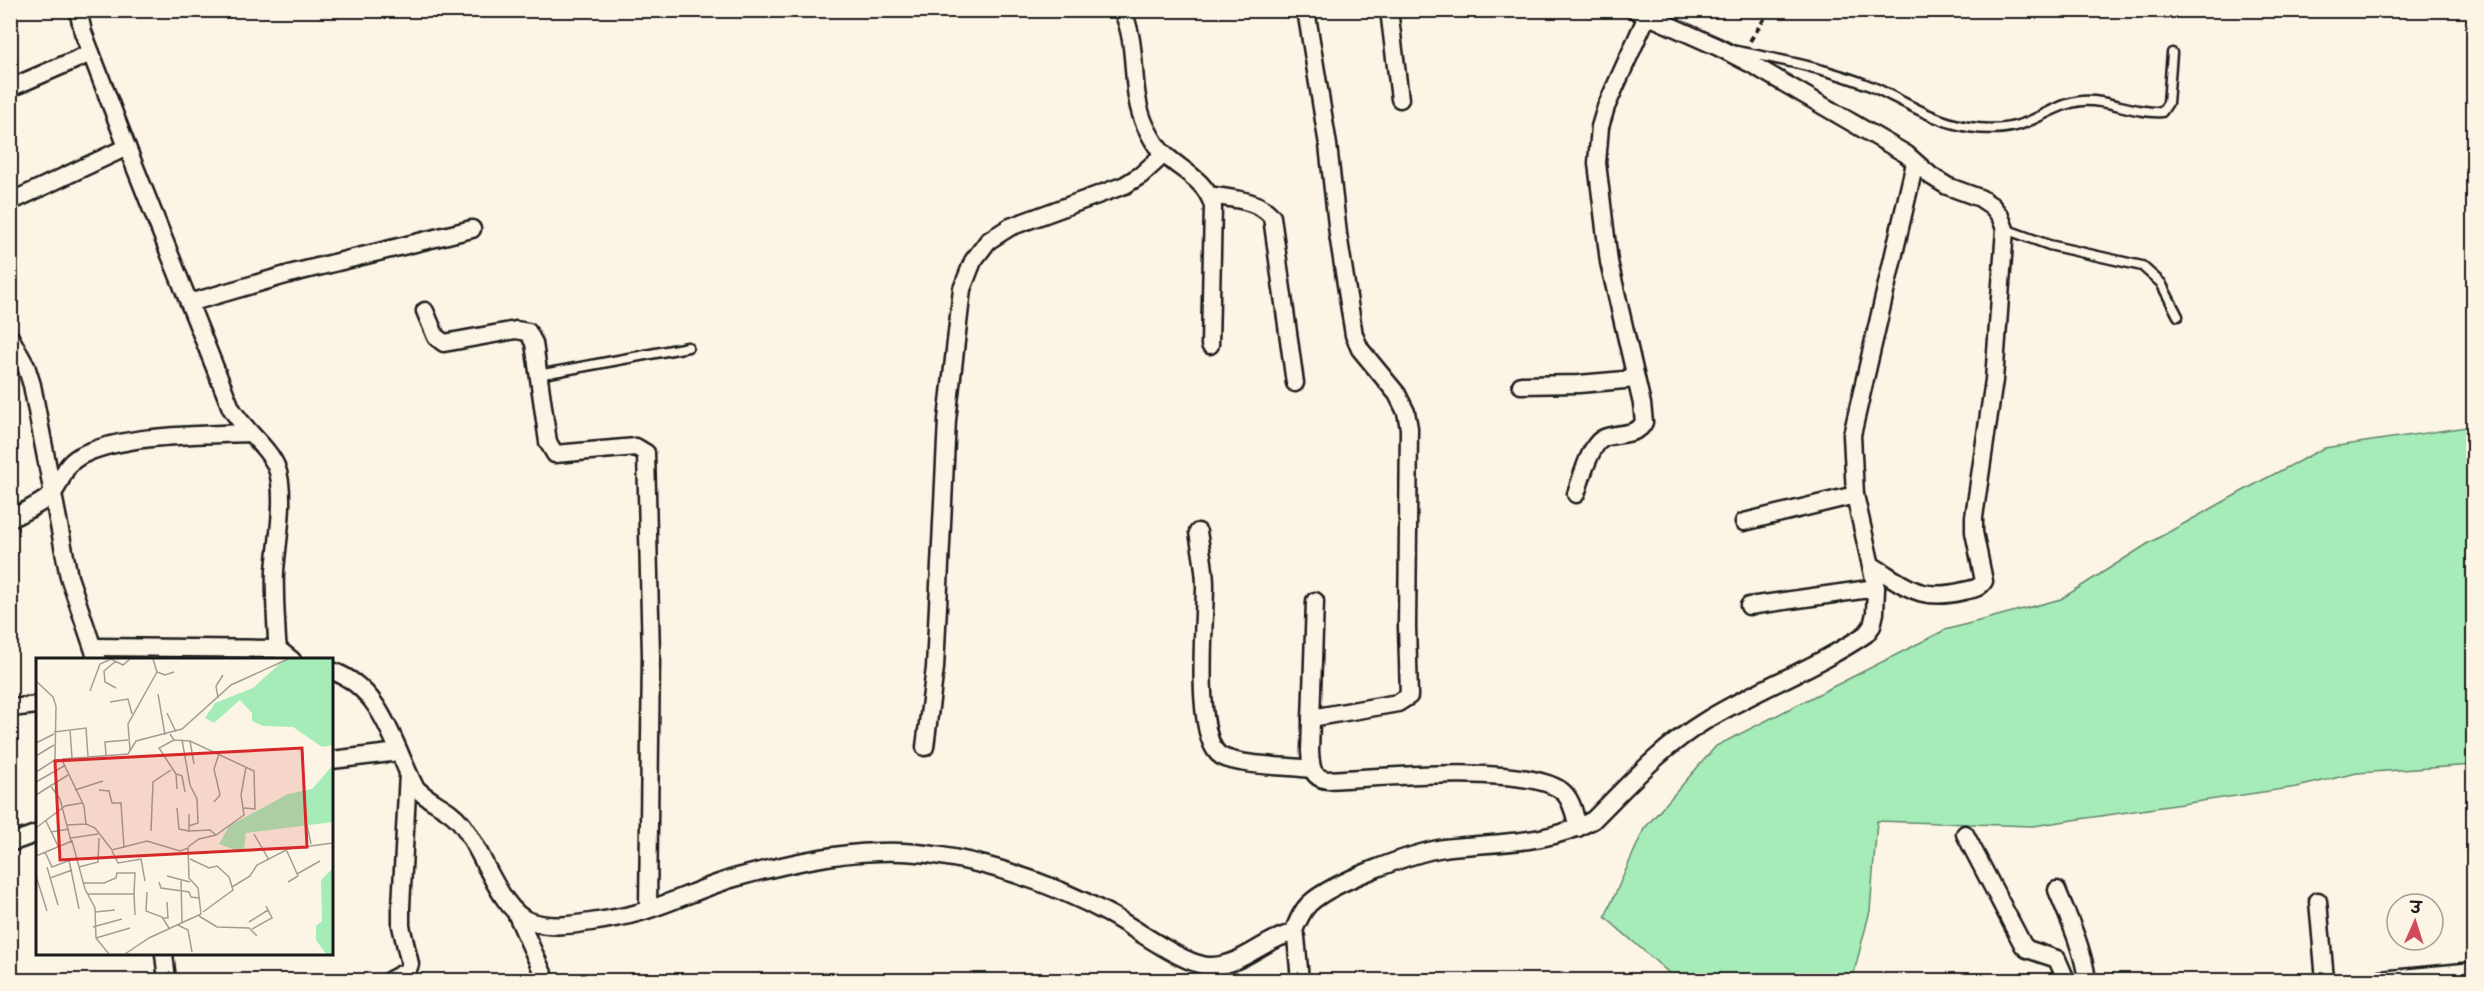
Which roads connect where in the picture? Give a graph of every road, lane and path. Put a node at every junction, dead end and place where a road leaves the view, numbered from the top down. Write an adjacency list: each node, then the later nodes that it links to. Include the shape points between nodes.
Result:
1 (78, 10): 9 (street)
2 (1122, 10): 14 (street, via 1132,39 1138,106 1147,130)
3 (1306, 10): 46 (street, via 1354,334 1360,350 1397,394 1406,412 1410,457 1409,696 1398,703)
4 (1389, 10): 12 (street)
5 (1770, 10): 8 (path)
6 (1641, 13): 7 (street); 27 (street, via 1606,107 1597,145 1609,262)
7 (1719, 47): 8 (lane); 15 (street, via 1906,154)
8 (1743, 52): 10 (lane, via 1832,74 1873,87 1938,118 1986,129 2004,129 2064,105 2086,101 2162,112 2168,103)
9 (91, 53): 11 (street); 13 (street)
10 (2172, 53)
11 (10, 88)
12 (1400, 99)
13 (127, 147): 17 (street); 20 (street)
14 (1164, 154): 16 (street); 47 (street, via 1125,185 1010,227 988,242 973,261 962,289 947,420 935,668)
15 (1915, 163): 19 (street, via 1947,186 1992,206); 33 (street, via 1852,435)
16 (1210, 195): 24 (street, via 1214,206 1214,241); 28 (street, via 1255,204 1272,217)
17 (10, 202)
18 (472, 229): 20 (street)
19 (2005, 229): 22 (lane, via 2049,245 2142,266 2161,283); 37 (street, via 1994,380 1974,517 1984,580 1976,588 1931,596)
20 (189, 303): 30 (street, via 231,408)
21 (425, 311): 26 (street, via 436,337 444,343 516,330 528,332 534,343)
22 (2178, 316)
23 (10, 337): 32 (street, via 33,385)
24 (1210, 345)
25 (688, 347): 26 (lane)
26 (538, 375): 58 (street, via 548,442 555,454 629,447 646,453 651,655)
27 (1636, 379): 29 (street); 31 (street, via 1643,410 1642,426 1602,439 1596,445)
28 (1295, 383)
29 (1521, 385)
30 (249, 433): 32 (street, via 123,442 70,463); 42 (street, via 267,452 279,477 275,574)
31 (1576, 494)
32 (52, 495): 34 (street); 41 (street, via 77,606)
33 (1855, 495): 35 (street); 37 (street)
34 (10, 519)
35 (1744, 522)
36 (1198, 532): 50 (street, via 1205,583 1203,688 1212,747 1233,760)
37 (1871, 565): 38 (street)
38 (1876, 588): 40 (street); 52 (street, via 1875,613 1866,634 1755,692 1671,744 1593,820)
39 (1315, 602): 46 (street)
40 (1749, 606)
41 (96, 653): 42 (street)
42 (285, 655)
43 (333, 671): 48 (street, via 364,691 384,717)
44 (36, 705): 45 (street)
45 (10, 708)
46 (1311, 718): 50 (street)
47 (925, 747)
48 (399, 752): 49 (street); 51 (street)
49 (333, 760)
50 (1311, 769): 52 (street, via 1319,779 1328,780 1503,775 1542,781 1565,794)
51 (408, 772): 59 (street, via 422,795 463,825); 64 (street, via 400,907 410,964)
52 (1578, 828): 60 (street, via 1506,842 1440,849 1404,859 1325,892 1308,905)
53 (36, 834): 55 (street)
54 (1965, 834): 67 (street, via 2023,945 2056,959)
55 (10, 843)
56 (2057, 890): 68 (street, via 2079,946)
57 (2318, 901): 69 (street)
58 (648, 909): 59 (street, via 573,925 530,922); 60 (street, via 736,878 812,860 879,852 932,854 1062,890 1188,960 1209,967 1229,964)
59 (516, 912): 65 (street)
60 (1293, 933): 66 (street)
61 (164, 955): 63 (street)
62 (2474, 971): 70 (street)
63 (166, 981)
64 (390, 981)
65 (546, 981)
66 (1300, 981)
67 (2066, 981)
68 (2087, 981)
69 (2325, 981)
70 (2381, 981)

